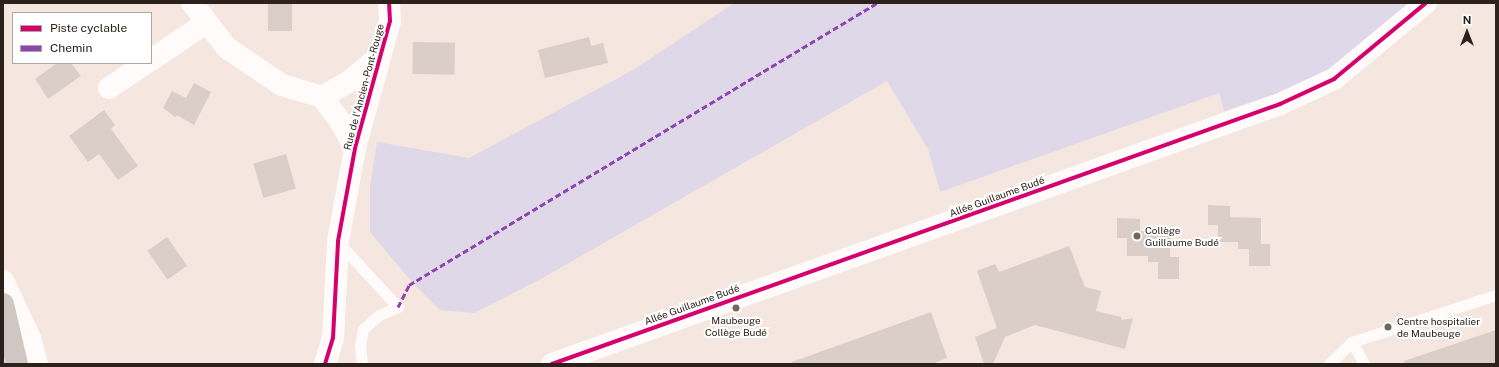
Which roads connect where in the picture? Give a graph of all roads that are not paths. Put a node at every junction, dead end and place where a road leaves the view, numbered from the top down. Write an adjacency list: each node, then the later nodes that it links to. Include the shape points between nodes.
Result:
1 (192, 3): 4 (street)
2 (389, 3): 5 (street, Rue de l'Ancien-Pont-Rouge, via 390,20)
3 (1426, 3): 20 (street, Allée Guillaume Budé, via 1334,79 1280,104)
4 (206, 23): 6 (street); 9 (street, via 227,48 282,85)
5 (380, 56): 9 (street, via 351,80); 10 (street, Rue de l'Ancien-Pont-Rouge)
6 (152, 59)
7 (145, 64): 8 (street)
8 (109, 88)
9 (322, 97): 10 (street, via 340,121)
10 (355, 148): 11 (street, Rue de l'Ancien-Pont-Rouge)
11 (338, 241): 18 (street, Rue de l'Ancien-Pont-Rouge, via 333,338); 19 (lane, via 398,308 379,315 363,329 360,346)
12 (3, 281): 17 (street, via 30,338)
13 (1496, 295): 15 (lane)
14 (3, 304): 16 (main road)
15 (1352, 342): 21 (lane); 22 (lane)
16 (17, 364)
17 (37, 364)
18 (325, 364)
19 (362, 364)
20 (552, 364)
21 (1329, 364)
22 (1364, 364)

